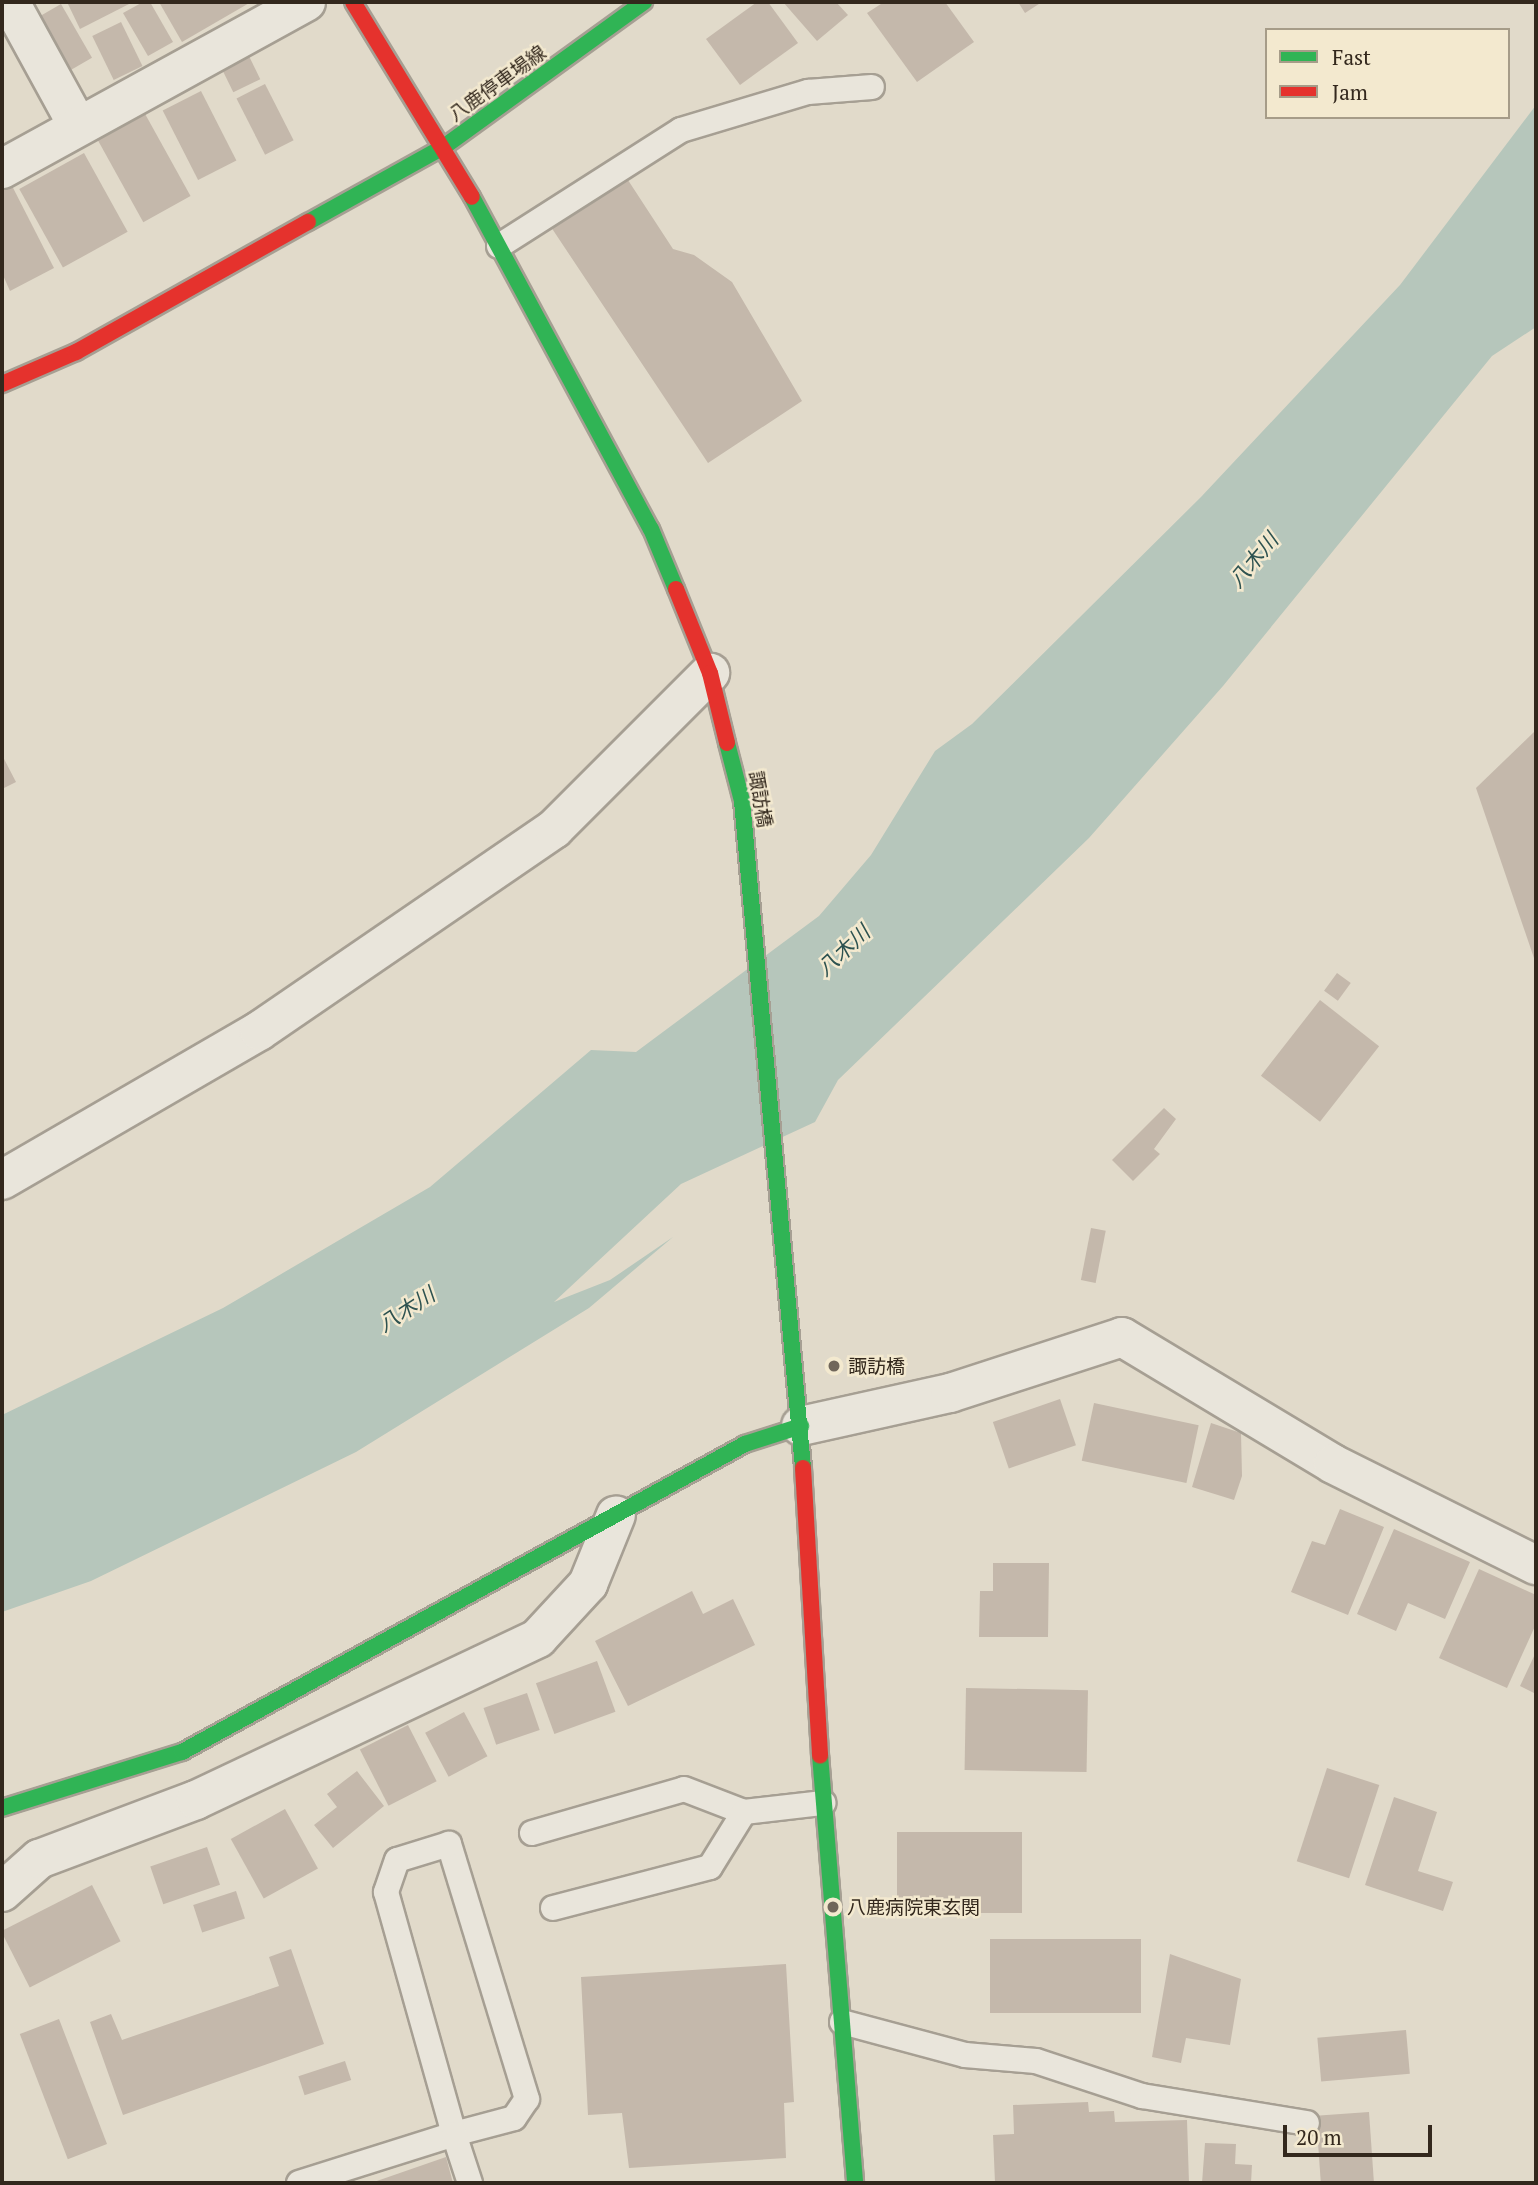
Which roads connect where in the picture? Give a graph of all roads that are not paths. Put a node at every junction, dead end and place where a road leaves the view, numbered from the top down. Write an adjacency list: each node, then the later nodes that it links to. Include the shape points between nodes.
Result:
1 (10, 2): 6 (street)
2 (306, 2): 6 (street)
3 (353, 2): 7 (street, 八鹿停車場線, via 388,67)
4 (644, 2): 7 (street, 八鹿停車場線)
5 (872, 87): 9 (lane, via 808,92 681,130)
6 (78, 126): 8 (street)
7 (445, 146): 9 (street, 諏訪橋); 10 (street, via 76,352)
8 (2, 169)
9 (499, 246): 11 (street, 諏訪橋, via 651,529)
10 (2, 384)
11 (714, 689): 12 (street, via 554,828 259,1031); 13 (street, 諏訪橋, via 742,801 751,872)
12 (2, 1180)
13 (800, 1426): 14 (street, via 745,1444); 15 (street, via 961,1390 1122,1337 1333,1464); 16 (street, 諏訪橋)
14 (616, 1515): 17 (street, via 182,1752); 20 (street, via 588,1584 538,1638 196,1800 39,1859)
15 (1536, 1565)
16 (823, 1802): 18 (lane); 22 (street, 諏訪橋)
17 (2, 1808)
18 (744, 1812): 19 (lane, via 684,1788); 21 (lane, via 710,1867)
19 (532, 1833)
20 (2, 1892)
21 (553, 1908)
22 (842, 2022): 23 (lane, via 965,2056 1036,2061 1142,2096); 27 (street, 諏訪橋)
23 (1307, 2123)
24 (454, 2134): 24 (lane, via 514,2118 527,2099 449,1844 397,1860 386,1892); 25 (lane); 26 (lane)
25 (299, 2183)
26 (470, 2183)
27 (855, 2183)

